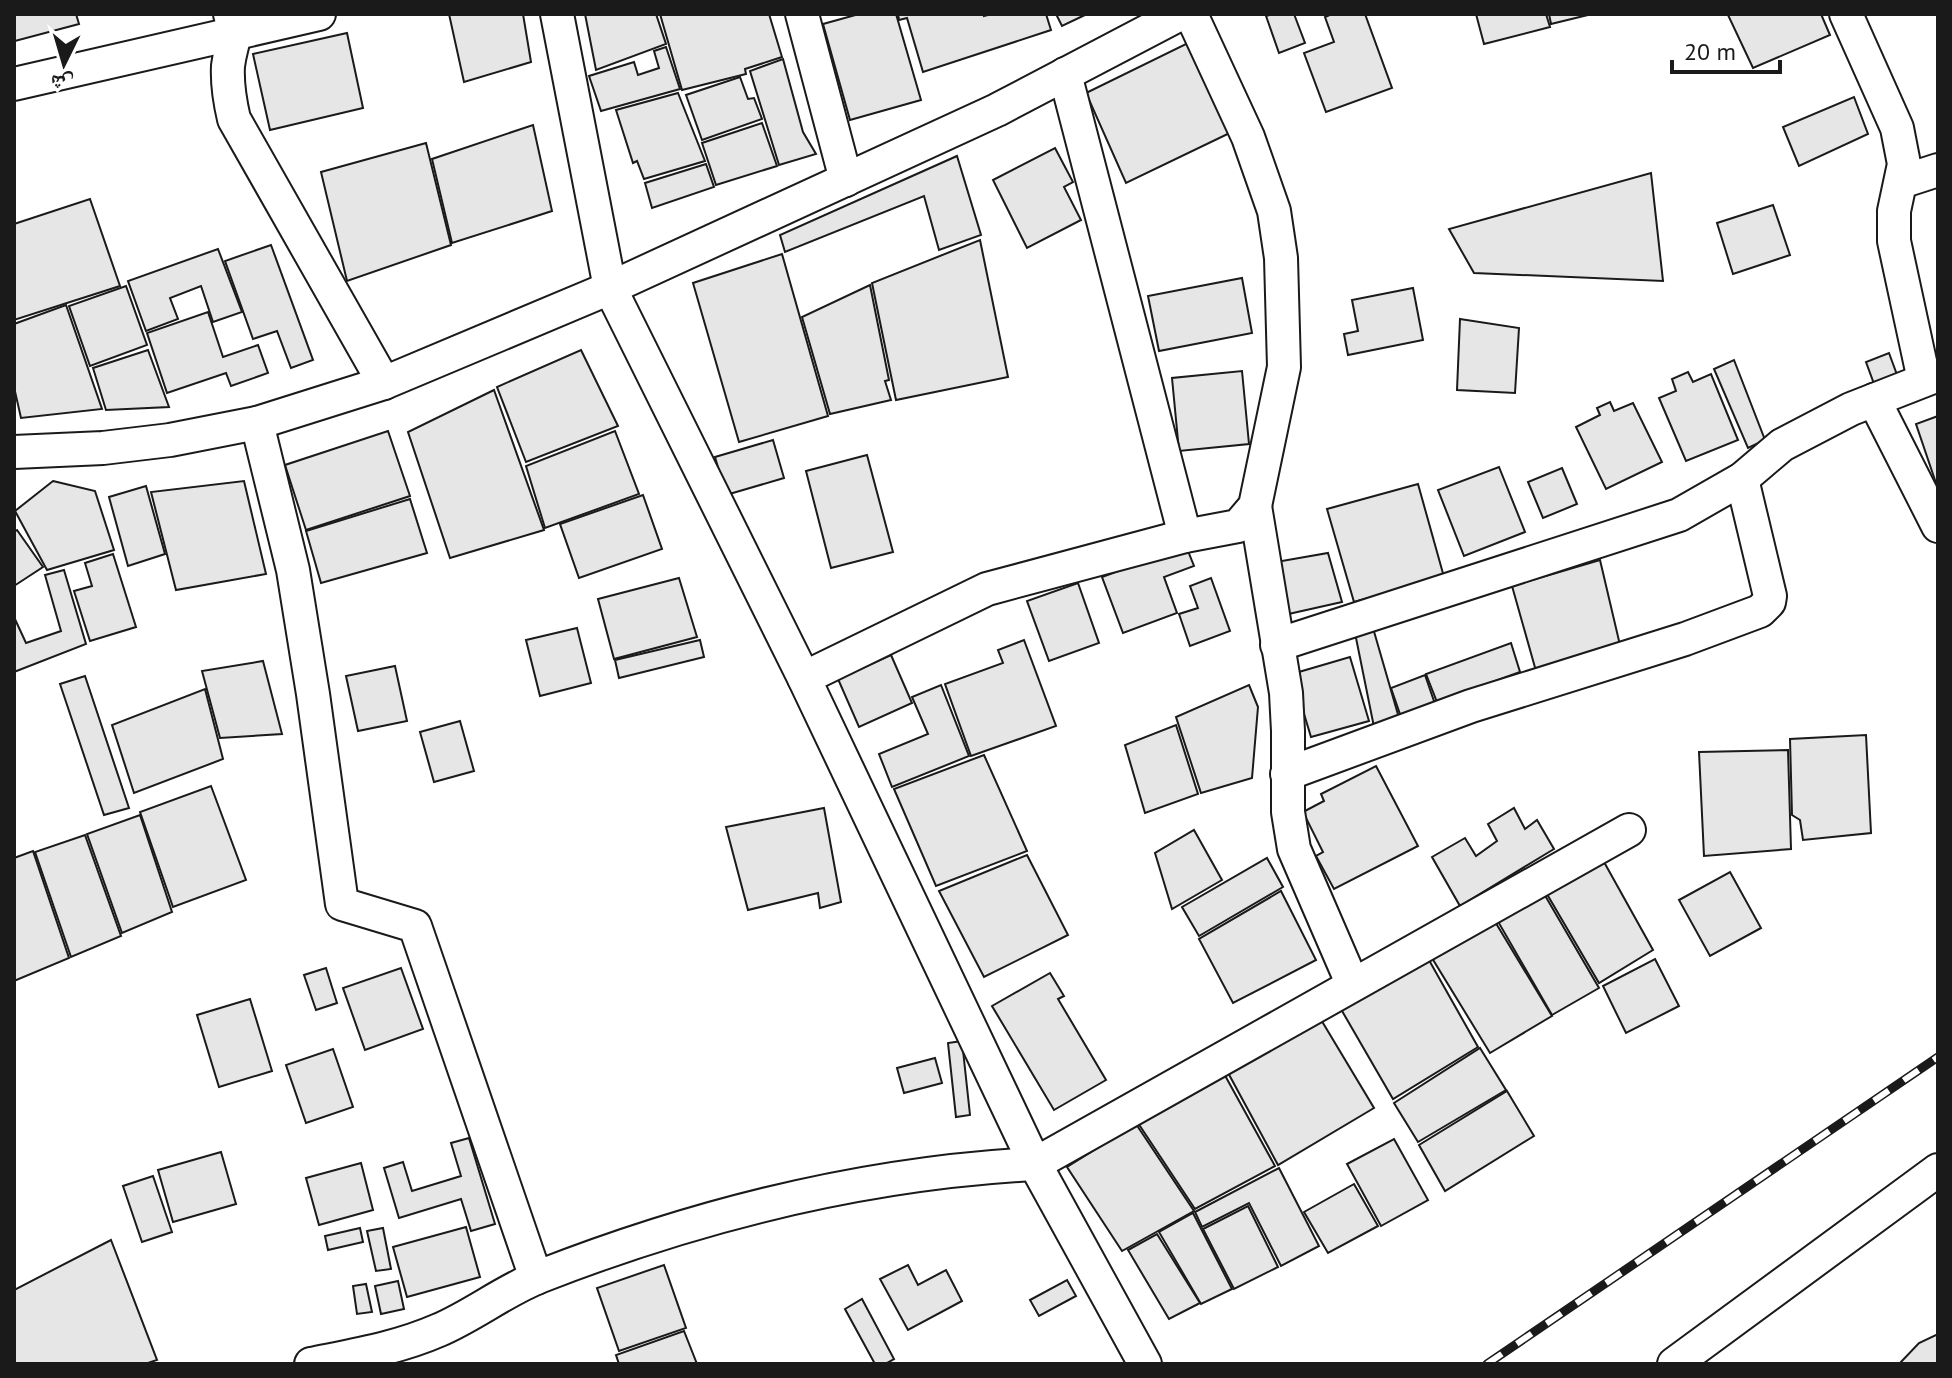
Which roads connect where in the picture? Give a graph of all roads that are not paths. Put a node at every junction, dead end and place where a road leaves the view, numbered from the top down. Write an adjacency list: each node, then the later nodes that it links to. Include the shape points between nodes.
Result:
1 (319, 14): 7 (street)
2 (557, 14): 13 (street)
3 (802, 14): 11 (street)
4 (1180, 14): 8 (street)
5 (1191, 14): 20 (street, via 1248,137 1274,211 1281,258 1284,367)
6 (1846, 14): 12 (street, via 1897,128 1904,164)
7 (233, 24): 9 (street); 15 (street, via 228,66 234,119)
8 (1065, 74): 11 (street); 22 (street)
9 (14, 84)
10 (1938, 170): 12 (street)
11 (846, 180): 13 (street)
12 (1901, 182): 14 (street, via 1894,241)
13 (610, 288): 15 (street); 24 (street)
14 (1931, 378): 16 (street)
15 (384, 383): 17 (street)
16 (1874, 400): 19 (street, via 1782,445); 21 (street)
17 (257, 423): 18 (street, via 170,440); 30 (street, via 293,570 342,904 415,926)
18 (16, 456)
19 (1742, 479): 23 (street, via 1679,515); 25 (street, via 1770,596 1760,611 1471,706)
20 (1255, 506): 22 (street, via 1238,526); 23 (street)
21 (1938, 526)
22 (1185, 536): 24 (street, via 987,589)
23 (1277, 645): 25 (street, via 1286,693)
24 (804, 678): 28 (street)
25 (1287, 774): 27 (street, via 1294,849)
26 (1629, 830): 27 (street)
27 (1352, 983): 28 (street)
28 (1035, 1164): 30 (street, via 923,1173 810,1194 654,1234); 32 (street)
29 (1938, 1170): 33 (street)
30 (536, 1278): 31 (street, via 440,1330 375,1352)
31 (311, 1364)
32 (1145, 1364)
33 (1674, 1364)

